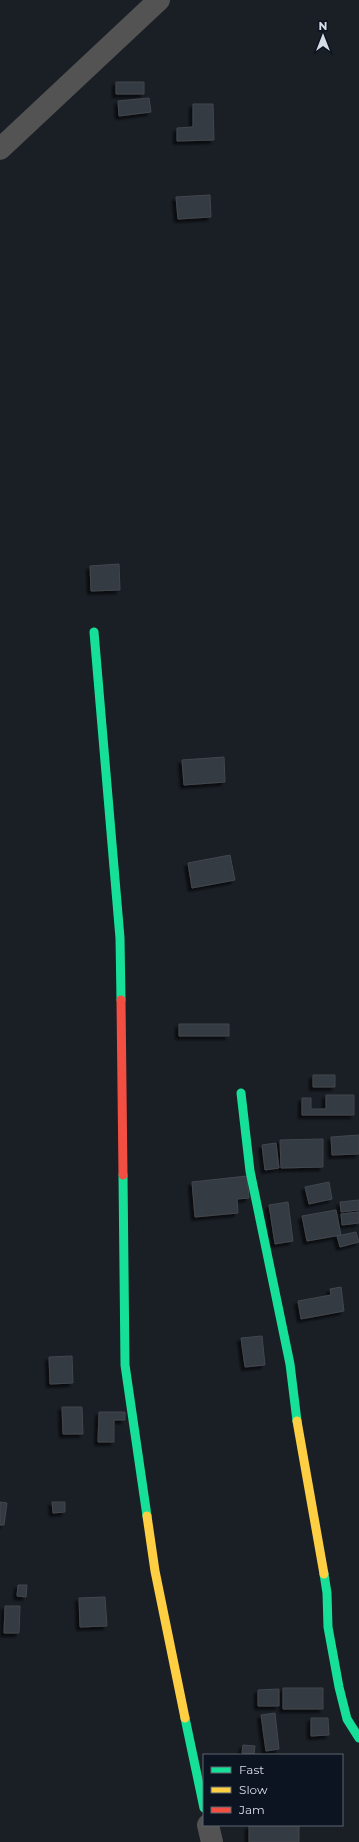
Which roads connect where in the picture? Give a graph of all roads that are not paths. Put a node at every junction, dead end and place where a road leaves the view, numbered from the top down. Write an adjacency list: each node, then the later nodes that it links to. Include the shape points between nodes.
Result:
1 (159, 0): 2 (street)
2 (0, 149)
3 (94, 632): 6 (street, via 120,938 125,1365 155,1571)
4 (241, 1093): 5 (street, via 250,1170 290,1364 298,1428 327,1593 328,1627 347,1719)
5 (359, 1738)
6 (203, 1803)
7 (208, 1826): 8 (street)
8 (212, 1842)

